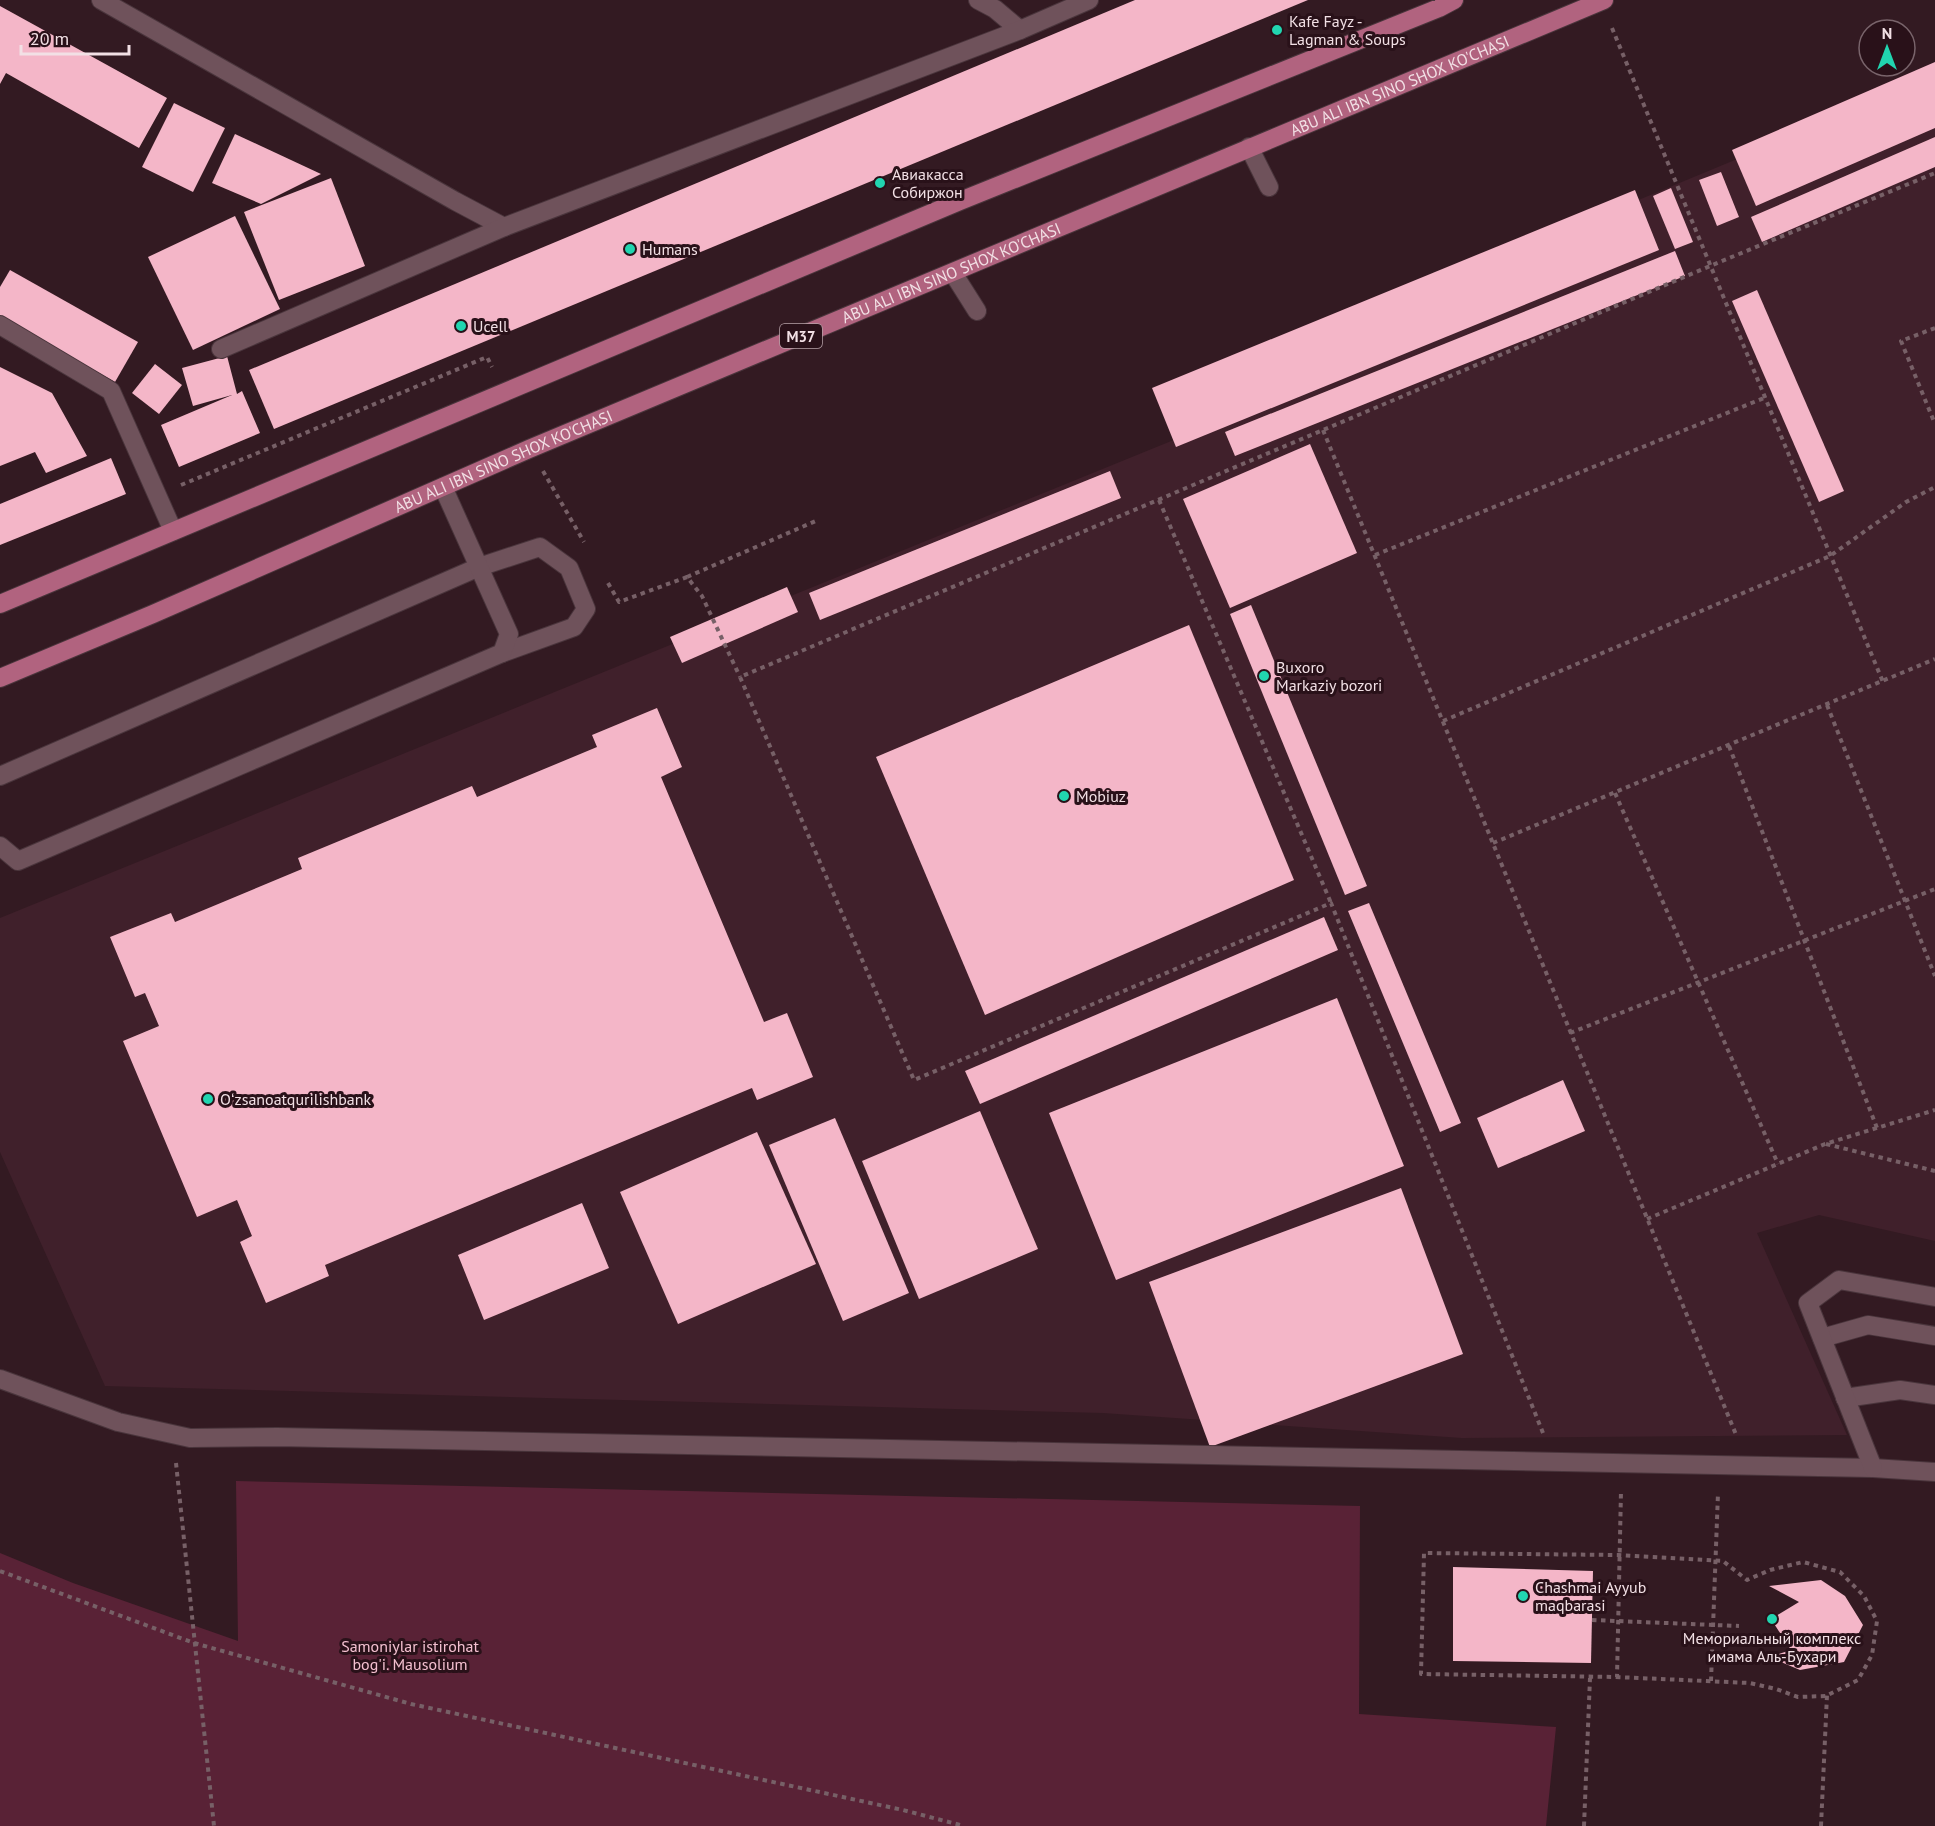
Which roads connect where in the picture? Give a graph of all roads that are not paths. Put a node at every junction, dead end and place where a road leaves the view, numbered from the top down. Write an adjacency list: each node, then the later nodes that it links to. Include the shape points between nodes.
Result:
1 (101, 0): 9 (lane)
2 (978, 0): 6 (lane)
3 (1089, 0): 6 (lane)
4 (1603, 1): 7 (main road, ABU ALI IBN SINO SHOX KO'CHASI / M37)
5 (1447, 3): 15 (main road, via 960,201)
6 (1020, 30): 9 (lane)
7 (1249, 147): 8 (lane); 10 (main road, ABU ALI IBN SINO SHOX KO'CHASI / M37)
8 (1269, 187)
9 (504, 227): 13 (lane)
10 (953, 273): 11 (lane); 14 (main road, ABU ALI IBN SINO SHOX KO'CHASI / M37)
11 (977, 311)
12 (0, 325): 15 (lane, via 111,391)
13 (221, 349)
14 (443, 487): 16 (lane); 19 (main road, ABU ALI IBN SINO SHOX KO'CHASI / M37)
15 (173, 531): 17 (main road)
16 (479, 567): 18 (lane, via 508,634); 18 (lane, via 540,547 569,568 586,609 574,627); 20 (lane)
17 (0, 604)
18 (502, 653): 21 (lane, via 18,861)
19 (0, 678)
20 (0, 776)
21 (0, 846)
22 (1935, 1297): 24 (lane, via 1839,1280 1808,1303)
23 (1935, 1336): 24 (lane, via 1868,1325)
24 (1822, 1338): 27 (lane)
25 (0, 1379): 28 (lane, via 118,1422 190,1438)
26 (1935, 1395): 27 (lane, via 1900,1390)
27 (1845, 1398): 28 (lane)
28 (1873, 1468): 29 (lane)
29 (1935, 1472)

